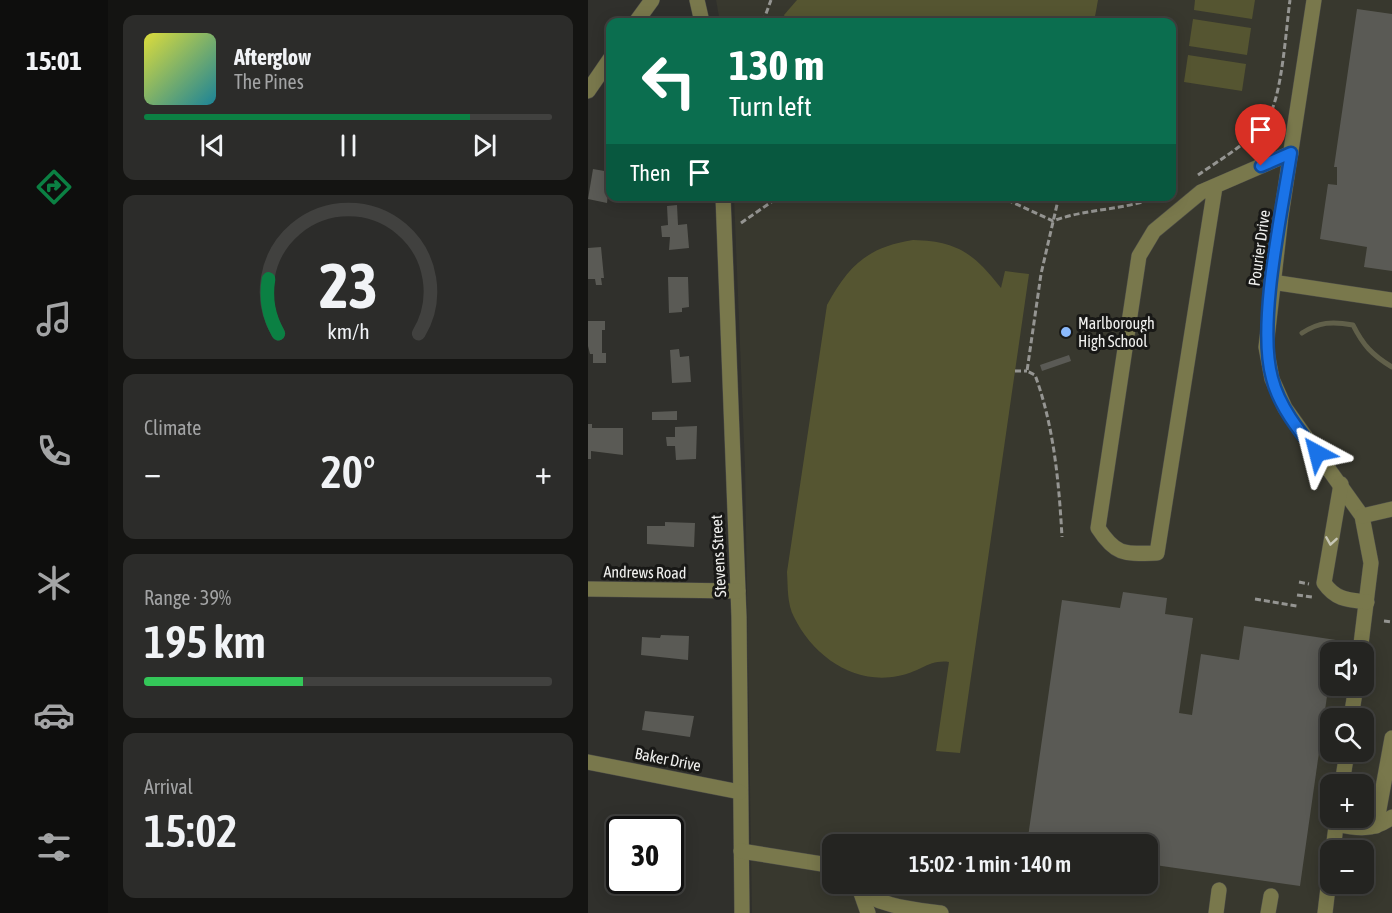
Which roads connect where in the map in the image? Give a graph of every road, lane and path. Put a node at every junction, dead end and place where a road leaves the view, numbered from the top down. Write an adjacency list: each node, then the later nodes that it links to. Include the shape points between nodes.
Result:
1 (652, 0): 6 (street)
2 (697, 0): 7 (street)
3 (771, 0): 8 (path)
4 (1290, 0): 12 (path, via 1276,100 1269,118 1253,135)
5 (1314, 0): 11 (street, Pourier Drive)
6 (639, 18)
7 (701, 18)
8 (764, 18)
9 (606, 65): 10 (street)
10 (588, 91)
11 (1291, 153): 13 (street); 21 (street, Pourier Drive)
12 (1189, 182)
13 (1215, 187): 13 (street, via 1201,192 1154,231 1139,256 1098,528 1109,546 1128,554 1157,553)
14 (723, 201): 32 (street, Stevens Street)
15 (772, 201): 20 (path, via 743,219)
16 (1010, 201): 19 (path)
17 (1058, 201): 19 (path)
18 (1147, 201): 19 (path)
19 (1053, 221): 24 (path)
20 (738, 227)
21 (1272, 282): 22 (street); 25 (street, Pourier Drive, via 1266,347 1272,379 1285,408)
22 (1392, 300)
23 (1015, 370): 24 (path)
24 (1027, 371): 28 (path, via 1035,375 1043,396 1059,484)
25 (1341, 484): 27 (street, Pourier Drive); 36 (street, one-way to 36, via 1324,583 1341,599)
26 (1392, 509): 27 (street)
27 (1362, 516): 36 (street, Pourier Drive, via 1371,563)
28 (1062, 537)
29 (1299, 582): 30 (path)
30 (1315, 585)
31 (588, 589): 32 (street, Andrews Road)
32 (738, 591): 43 (street, Stevens Street)
33 (1297, 595): 34 (path)
34 (1312, 597)
35 (1255, 599): 37 (path)
36 (1367, 602): 40 (street, Pourier Drive)
37 (1297, 606)
38 (1384, 621): 39 (path)
39 (1392, 622)
40 (1361, 642)
41 (1392, 738): 45 (street)
42 (588, 762): 43 (street, Baker Drive)
43 (740, 792): 46 (street, Stevens Street)
44 (1392, 817): 45 (street)
45 (1376, 826)
46 (741, 851): 47 (street); 54 (street, Stevens Street)
47 (822, 865)
48 (1220, 890): 57 (street)
49 (860, 894): 55 (street)
50 (867, 894): 53 (street)
51 (1327, 894): 59 (street)
52 (1270, 896): 58 (street)
53 (892, 910): 56 (street)
54 (742, 913)
55 (868, 913)
56 (941, 913)
57 (1216, 913)
58 (1268, 913)
59 (1325, 913)

